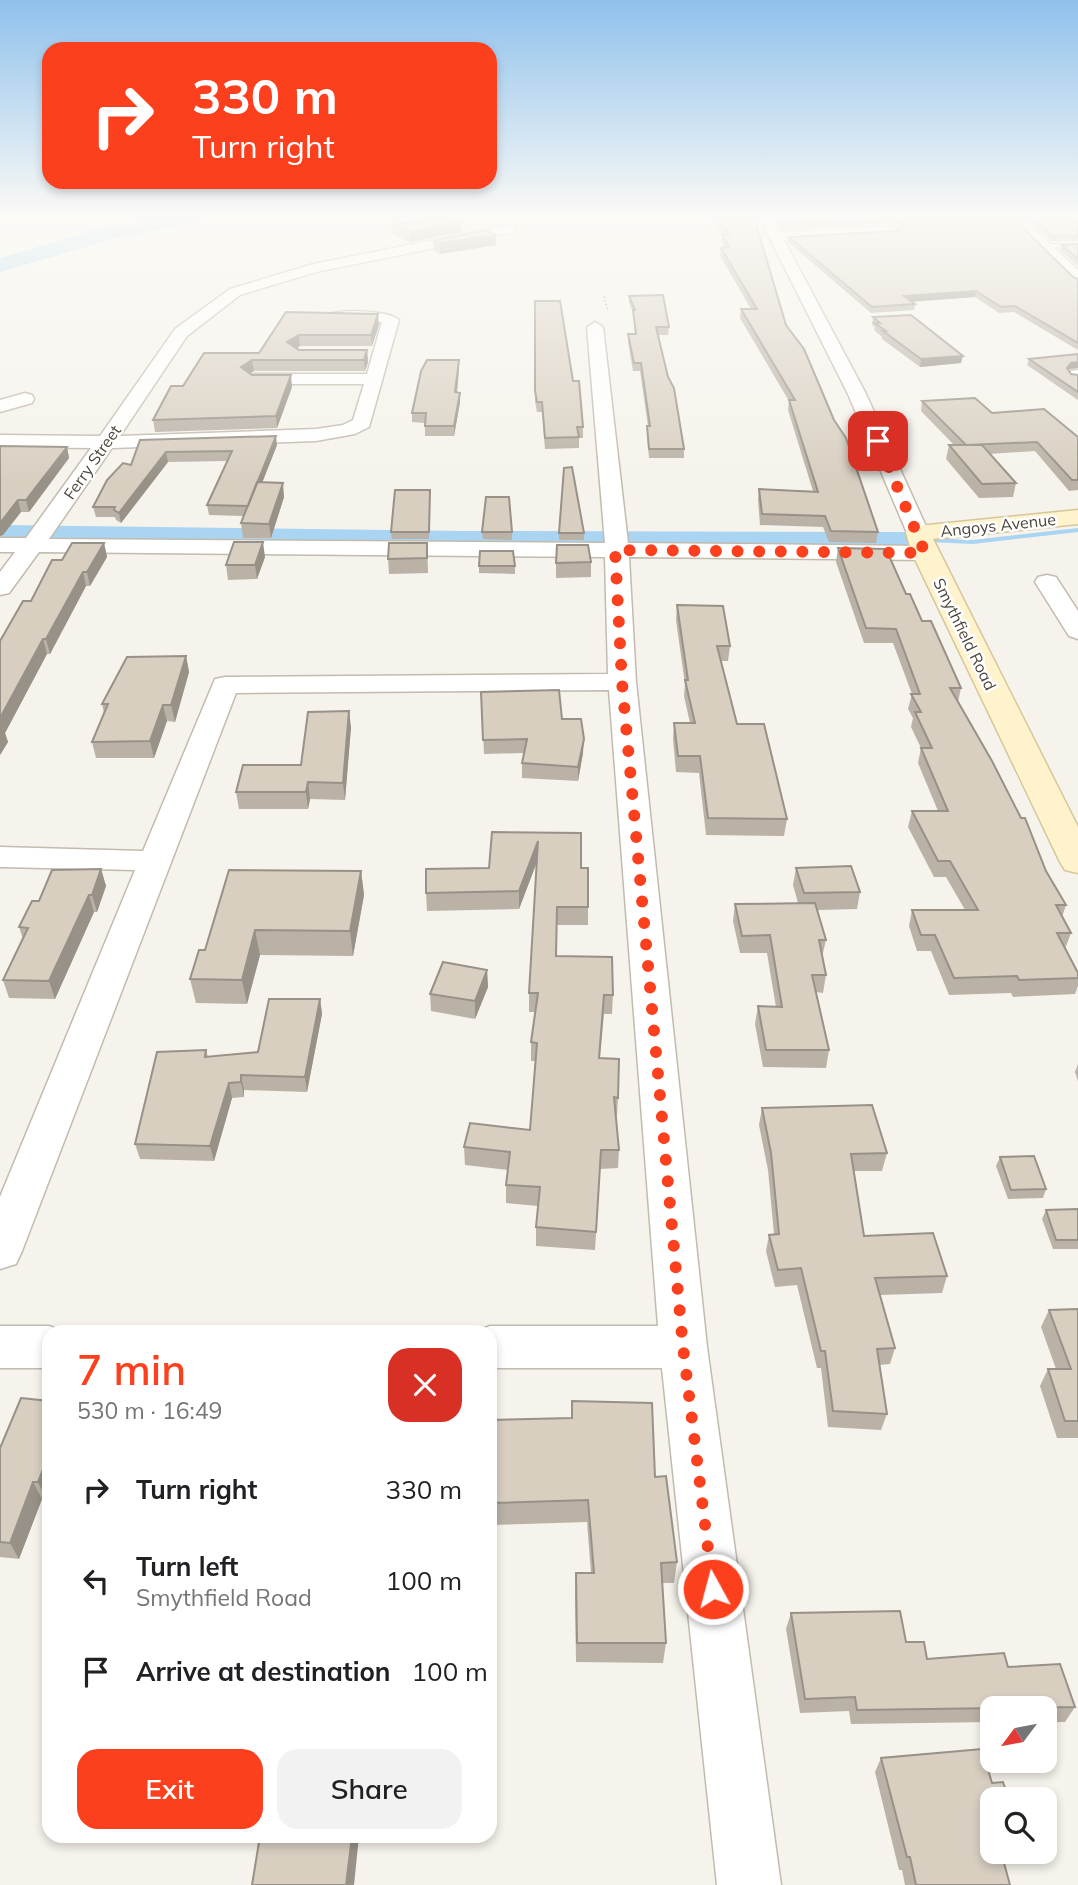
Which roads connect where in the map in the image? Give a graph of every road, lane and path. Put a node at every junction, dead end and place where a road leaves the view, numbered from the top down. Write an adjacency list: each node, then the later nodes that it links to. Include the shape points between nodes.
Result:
1 (218, 305): 10 (street, Ferry Street, via 181,333)
2 (810, 305): 15 (street, Smythfield Road, via 857,394)
3 (312, 317): 6 (street, via 391,320 374,354)
4 (595, 327): 14 (street)
5 (254, 379): 6 (street)
6 (374, 379): 10 (street, via 362,422 348,430)
7 (25, 399): 8 (street)
8 (0, 406)
9 (0, 440): 10 (street)
10 (105, 442): 13 (street, Ferry Street)
11 (1078, 517): 15 (street, Angoys Avenue)
12 (0, 525): 13 (street)
13 (48, 525): 14 (street); 17 (street, Ferry Street)
14 (615, 541): 15 (street); 17 (street); 21 (street)
15 (922, 543): 24 (street, Smythfield Road)
16 (0, 545): 17 (street)
17 (31, 546): 19 (street, Ferry Street)
18 (1047, 582): 20 (street)
19 (0, 588)
20 (1078, 631)
21 (622, 682): 23 (street, via 226,685); 29 (street)
22 (0, 857): 23 (street)
23 (156, 861): 25 (street)
24 (1078, 862)
25 (0, 1251)
26 (0, 1347): 27 (street)
27 (42, 1347)
28 (497, 1347): 29 (street)
29 (683, 1347): 30 (street)
30 (749, 1885)

